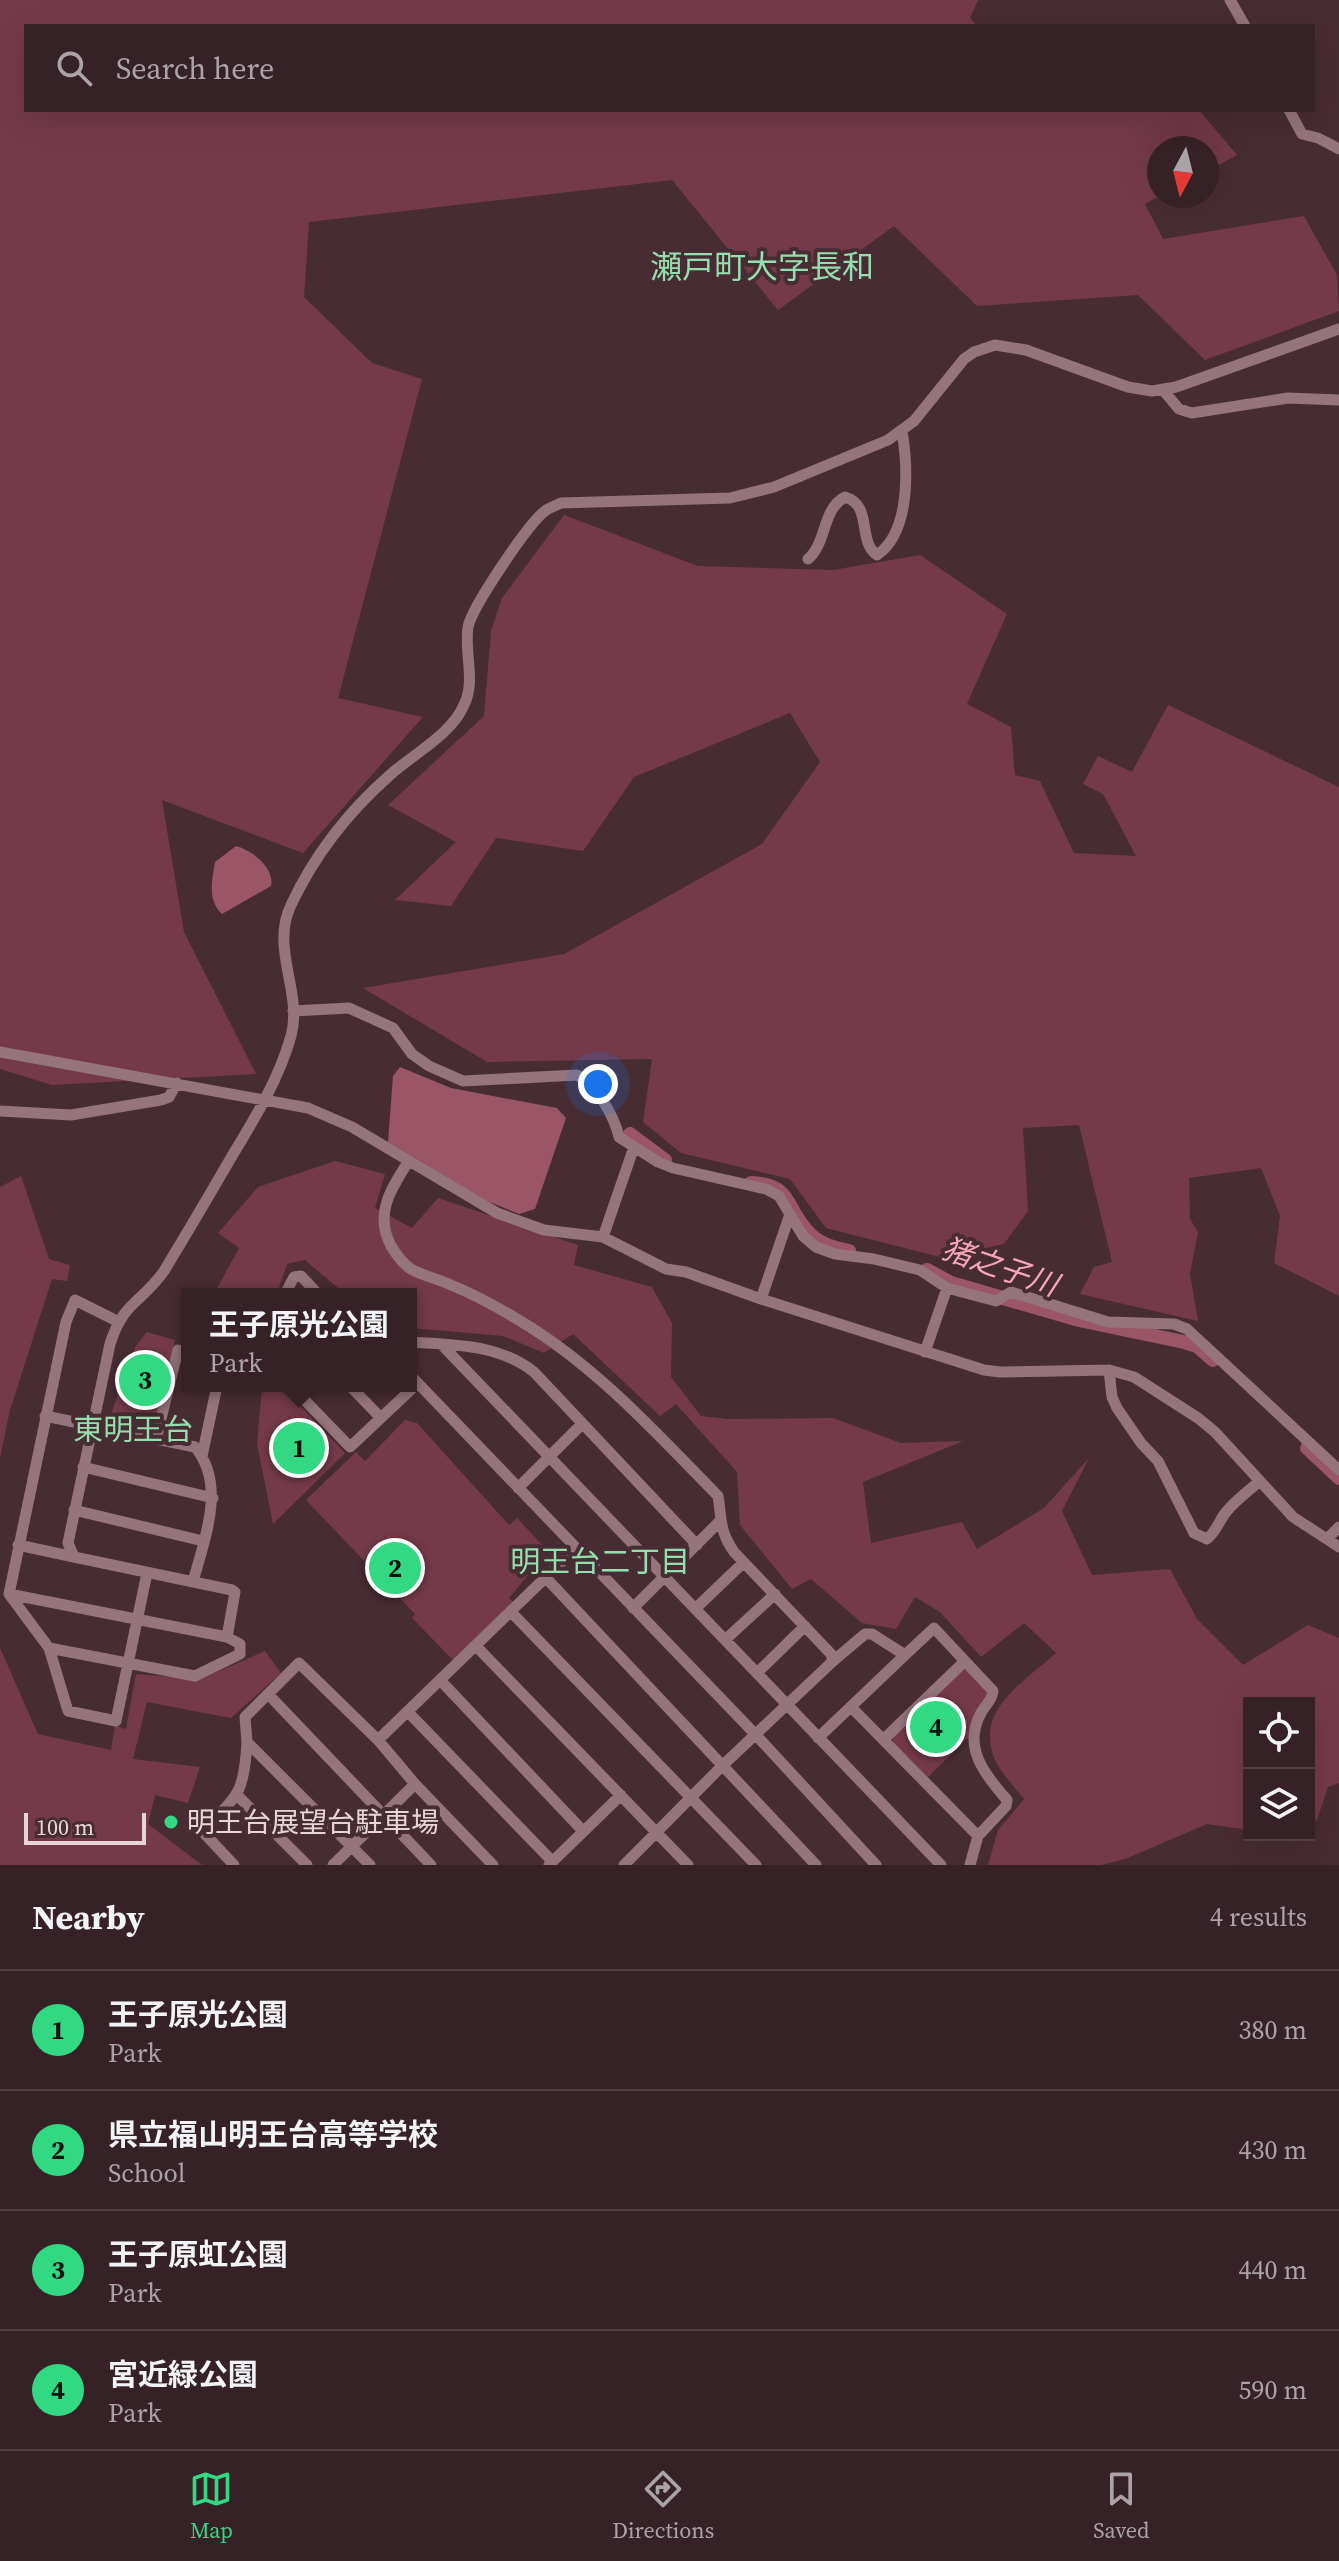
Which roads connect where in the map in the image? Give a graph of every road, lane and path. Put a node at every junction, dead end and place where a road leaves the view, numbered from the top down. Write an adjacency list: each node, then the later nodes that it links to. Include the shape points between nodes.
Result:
1 (1230, 0): 2 (street)
2 (1244, 24)
3 (1290, 112): 4 (street, via 1302,134)
4 (1339, 149)
5 (1339, 329): 6 (street)
6 (1163, 390): 7 (street, via 1179,409 1192,413 1288,398); 8 (street, via 1128,387 1026,350 995,345 964,359)
7 (1339, 400)
8 (902, 431): 9 (street, via 906,482 892,540 882,552 872,553 861,509 845,497 834,506 817,551); 10 (street, via 753,494 572,502 538,517 472,612 467,643 470,683 463,708 349,816 290,906 283,952)
9 (808, 559)
10 (293, 1011): 13 (street, via 290,1037); 15 (street, via 349,1008 393,1028 412,1054 463,1081 577,1075 592,1086 619,1137)
11 (0, 1052): 12 (street)
12 (177, 1083): 13 (street); 14 (street, via 161,1100 71,1115)
13 (264, 1102): 16 (street, via 329,1116); 23 (street, via 164,1271)
14 (0, 1111)
15 (634, 1147): 17 (street, via 673,1168 766,1189 779,1196); 18 (street)
16 (408, 1162): 18 (street, via 518,1222); 47 (street, via 385,1201 387,1235 401,1260 478,1297 574,1356 615,1390 718,1496)
17 (789, 1217): 21 (street, via 816,1247 920,1270); 22 (street)
18 (603, 1237): 22 (street, via 650,1263)
19 (288, 1288): 20 (street, via 294,1277 301,1276)
20 (312, 1288)
21 (947, 1288): 27 (street); 42 (street, via 1004,1298 1011,1292 1108,1322 1187,1329)
22 (761, 1299): 27 (street)
23 (117, 1321): 34 (street, via 75,1300); 37 (street)
24 (417, 1342): 25 (street)
25 (441, 1344): 36 (street, via 517,1358); 39 (street)
26 (181, 1351): 38 (street)
27 (925, 1352): 28 (street, via 1000,1372)
28 (1109, 1370): 43 (street, via 1134,1377 1198,1418); 43 (street, via 1117,1408 1158,1461 1194,1533 1202,1539 1212,1535 1223,1515)
29 (417, 1382): 44 (street)
30 (216, 1392): 40 (street)
31 (297, 1392): 35 (street, via 350,1447)
32 (356, 1392): 35 (street)
33 (402, 1392): 35 (street)
34 (45, 1416): 37 (street); 51 (street)
35 (380, 1417)
36 (582, 1424): 39 (street); 52 (street)
37 (93, 1425): 38 (street); 41 (street)
38 (156, 1439): 40 (street, via 195,1447)
39 (549, 1455): 44 (street); 58 (street)
40 (202, 1456): 45 (street)
41 (83, 1467): 45 (street); 46 (street)
42 (1339, 1470)
43 (1260, 1481): 49 (street, via 1293,1517)
44 (518, 1488): 54 (street)
45 (213, 1498): 50 (street)
46 (74, 1510): 50 (street); 55 (street, via 68,1543)
47 (719, 1522): 52 (street); 56 (street)
48 (1339, 1527): 49 (street)
49 (1327, 1539): 53 (street)
50 (203, 1541): 60 (street)
51 (18, 1545): 55 (street); 61 (street)
52 (697, 1545): 58 (street)
53 (1339, 1547)
54 (576, 1548): 59 (street); 63 (street)
55 (74, 1557): 57 (street)
56 (743, 1563): 62 (street); 64 (street)
57 (147, 1573): 60 (street); 66 (street)
58 (664, 1577): 63 (street); 64 (street)
59 (547, 1579): 65 (street); 87 (street)
60 (193, 1582): 68 (street, via 235,1592)
61 (9, 1594): 66 (street); 71 (street)
62 (775, 1594): 67 (street); 69 (street)
63 (633, 1608): 82 (street)
64 (696, 1608): 69 (street)
65 (512, 1613): 70 (street); 91 (street)
66 (138, 1621): 68 (street); 75 (street)
67 (805, 1626): 74 (street, via 832,1655); 76 (street)
68 (227, 1637): 75 (street, via 240,1644 240,1654 195,1676)
69 (726, 1639): 76 (street)
70 (476, 1646): 77 (street); 89 (street)
71 (49, 1648): 75 (street); 75 (street, via 68,1711 116,1721)
72 (905, 1655): 73 (street, via 934,1628); 74 (street, via 865,1634); 80 (street)
73 (965, 1661): 84 (street); 95 (street, via 993,1691 975,1728 973,1746 978,1762 1007,1800)
74 (832, 1662): 79 (street)
75 (128, 1663)
76 (758, 1672): 79 (street)
77 (441, 1681): 81 (street); 93 (street)
78 (268, 1694): 85 (street, via 299,1663); 86 (street, via 245,1717); 92 (street)
79 (787, 1705): 82 (street); 83 (street)
80 (852, 1708): 83 (street); 84 (street)
81 (408, 1712): 85 (street); 98 (street)
82 (756, 1735): 87 (street); 111 (street)
83 (818, 1738): 99 (street)
84 (885, 1738): 95 (street)
85 (378, 1740): 88 (street)
86 (247, 1742): 90 (street); 96 (street)
87 (721, 1767): 91 (street); 110 (street)
88 (415, 1784): 92 (street); 105 (street)
89 (621, 1795): 93 (street); 94 (street)
90 (238, 1796): 100 (street, via 202,1831); 101 (street)
91 (691, 1797): 94 (street); 109 (street)
92 (385, 1814): 96 (street); 104 (street)
93 (583, 1831): 98 (street)
94 (657, 1833): 97 (street); 106 (street)
95 (978, 1836): 112 (street)
96 (352, 1846): 102 (street); 103 (street)
97 (678, 1855): 107 (street); 108 (street)
98 (550, 1863)
99 (937, 1864)
100 (234, 1865)
101 (307, 1865)
102 (333, 1865)
103 (370, 1865)
104 (431, 1865)
105 (493, 1865)
106 (624, 1865)
107 (669, 1865)
108 (688, 1865)
109 (756, 1865)
110 (816, 1865)
111 (876, 1865)
112 (970, 1865)

